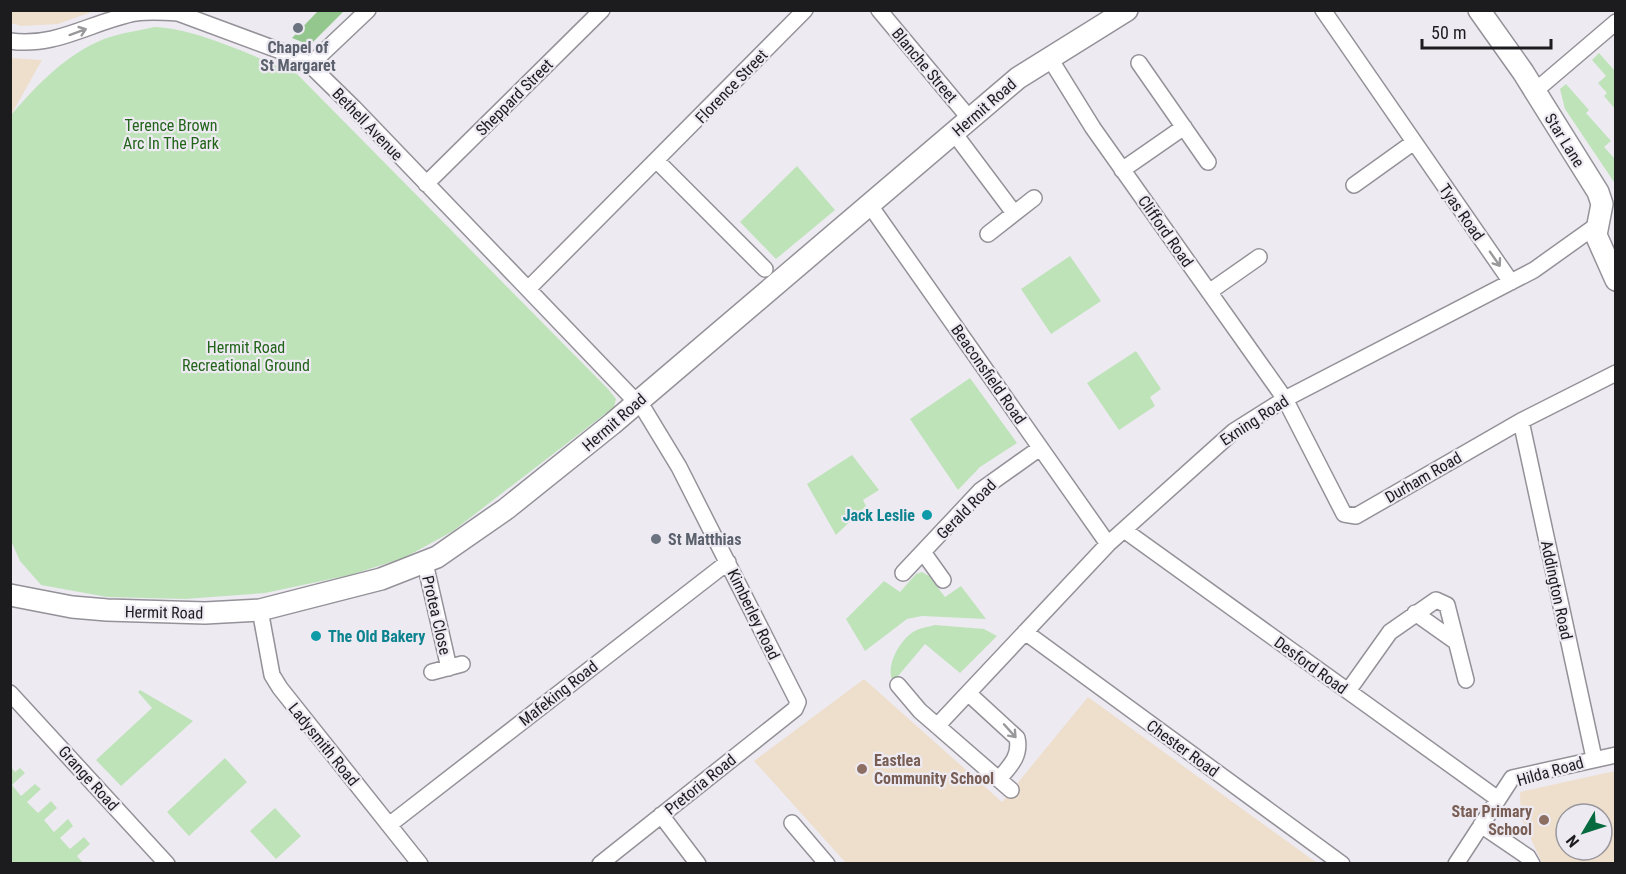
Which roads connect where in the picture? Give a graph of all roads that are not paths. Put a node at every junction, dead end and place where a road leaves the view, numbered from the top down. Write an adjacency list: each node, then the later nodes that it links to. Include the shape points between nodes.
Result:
1 (368, 10): 12 (street)
2 (602, 10): 21 (street, Sheppard Street)
3 (805, 10): 18 (street, Florence Street)
4 (879, 10): 14 (street, Blanche Street)
5 (1127, 10): 10 (street, Hermit Road)
6 (1323, 10): 17 (street, Tyas Road)
7 (1479, 10): 13 (street, Star Lane)
8 (1616, 22): 13 (street)
9 (16, 42): 12 (street, Bethell Avenue, one-way to 12, via 58,39 135,14 178,13)
10 (1049, 57): 14 (street, Hermit Road); 20 (street, Clifford Road)
11 (1139, 63): 15 (street)
12 (310, 65): 21 (street, Bethell Avenue)
13 (1535, 91): 26 (street, Star Lane, via 1598,192 1602,204)
14 (970, 119): 16 (street, Hermit Road)
15 (1184, 127): 19 (street); 20 (street)
16 (954, 133): 24 (street, Hermit Road); 25 (street)
17 (1414, 142): 22 (street); 31 (street, Tyas Road, one-way to 31)
18 (657, 161): 29 (street); 32 (street, Florence Street)
19 (1208, 162)
20 (1122, 170): 33 (street, Clifford Road)
21 (426, 184): 32 (street, Bethell Avenue)
22 (1354, 185)
23 (1034, 198): 25 (street)
24 (869, 204): 36 (street, Hermit Road); 38 (street, Beaconsfield Road)
25 (1014, 213): 27 (street)
26 (1598, 225): 30 (street, Star Lane, via 1598,241); 31 (street, Exning Road)
27 (988, 234)
28 (1259, 257): 33 (street)
29 (765, 269)
30 (1616, 280)
31 (1511, 282): 35 (street, Exning Road)
32 (529, 288): 36 (street, Bethell Avenue)
33 (1209, 292): 35 (street, Clifford Road)
34 (1616, 373): 37 (street, Durham Road)
35 (1285, 399): 37 (street, Durham Road, via 1344,514 1351,517); 39 (street, Exning Road, via 1234,430)
36 (638, 401): 42 (street, Kimberley Road, via 679,467); 43 (street, Hermit Road, via 506,509)
37 (1521, 421): 60 (street, Addington Road)
38 (1040, 448): 40 (street, Beaconsfield Road); 41 (street, Gerald Road, via 981,490)
39 (1124, 530): 40 (street, Exning Road); 54 (street, Desford Road)
40 (1108, 544): 49 (street, Exning Road)
41 (923, 552): 44 (street, Gerald Road); 45 (street, Gerald Road)
42 (728, 562): 57 (street, Kimberley Road); 66 (street, Mafeking Road)
43 (424, 563): 47 (street, Hermit Road, via 381,579); 51 (street, Protea Close, via 456,666)
44 (903, 573)
45 (943, 580)
46 (10, 596): 47 (street, Hermit Road, via 107,610)
47 (260, 610): 66 (street, Ladysmith Road, via 272,675)
48 (1415, 613): 50 (street); 50 (street, via 1436,600 1444,602); 54 (street, via 1390,632)
49 (1025, 632): 56 (street, Exning Road); 73 (street, Chester Road)
50 (1456, 642): 52 (street)
51 (432, 672)
52 (1466, 680)
53 (898, 685): 58 (street)
54 (1348, 692): 63 (street, Desford Road)
55 (10, 693): 68 (street, Grange Road)
56 (968, 693): 58 (street, Exning Road); 61 (street, one-way to 61, via 1017,738 1019,748 1014,761)
57 (798, 702): 64 (street, Pretoria Road, via 795,709)
58 (937, 726): 61 (street)
59 (1616, 755): 60 (street, Hilda Road)
60 (1594, 759): 63 (street, Hilda Road, via 1512,778)
61 (999, 779): 62 (street)
62 (1011, 790)
63 (1498, 799): 67 (street, Hilda Road)
64 (661, 815): 70 (street, Pretoria Road); 71 (street)
65 (792, 823): 72 (street)
66 (389, 825): 69 (street, Ladysmith Road)
67 (1481, 825): 74 (street, Hilda Road); 75 (street, via 1528,857)
68 (167, 864)
69 (420, 864)
70 (600, 864)
71 (698, 864)
72 (827, 864)
73 (1342, 864)
74 (1456, 864)
75 (1532, 864)

